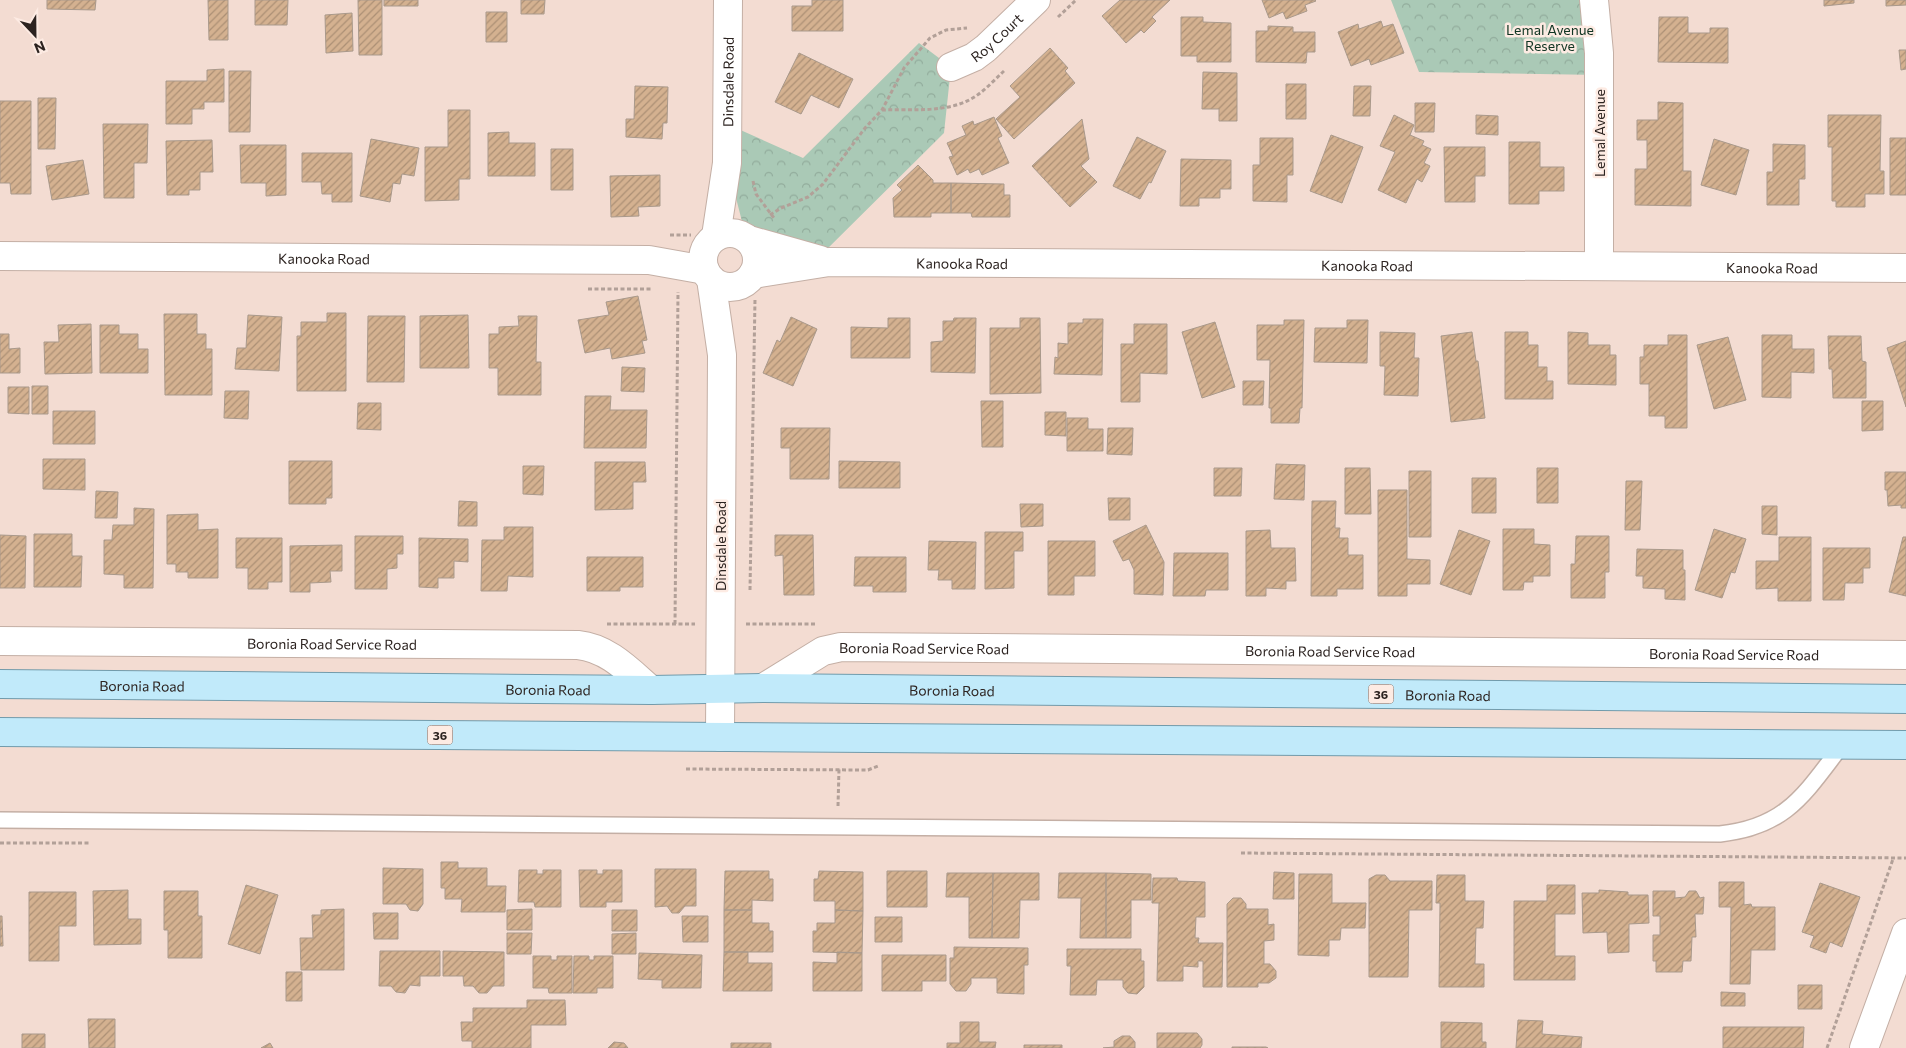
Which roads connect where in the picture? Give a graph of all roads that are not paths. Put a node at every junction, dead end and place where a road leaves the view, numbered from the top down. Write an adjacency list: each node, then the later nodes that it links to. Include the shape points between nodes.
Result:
1 (728, 0): 5 (street, Dinsdale Road)
2 (1036, 0): 4 (street, Roy Court, via 986,48)
3 (1594, 0): 10 (street, Lemal Avenue, via 1600,68)
4 (951, 67)
5 (727, 163): 6 (street, Dinsdale Road); 9 (street, Dinsdale Road)
6 (754, 232): 8 (street, Kanooka Road); 9 (street, via 722,233); 12 (street, via 757,259)
7 (0, 256): 9 (street, Kanooka Road, via 649,260)
8 (829, 262): 10 (street, Kanooka Road); 12 (street, Kanooka Road)
9 (704, 265): 12 (street, via 725,286); 13 (street, Dinsdale Road)
10 (1599, 266): 11 (street, Kanooka Road)
11 (1906, 268)
12 (750, 285): 13 (street, Dinsdale Road)
13 (722, 355): 18 (street, Dinsdale Road)
14 (0, 641): 19 (street, Boronia Road Service Road, via 578,645 590,646 611,656)
15 (1906, 655): 17 (street, Boronia Road Service Road, via 841,647 823,651)
16 (0, 684): 19 (main road, Boronia Road / 36)
17 (763, 688): 18 (main road, Boronia Road / 36); 20 (main road, Boronia Road / 36)
18 (720, 689): 19 (main road, Boronia Road / 36); 22 (street, Dinsdale Road)
19 (652, 690)
20 (1906, 699)
21 (0, 732): 22 (main road, 36)
22 (720, 737): 23 (main road, 36)
23 (1843, 744): 24 (main road, 36); 25 (lane, via 1788,810 1755,828 1720,834)
24 (1906, 744)
25 (0, 820)
26 (1906, 933): 27 (street)
27 (1864, 1048)

